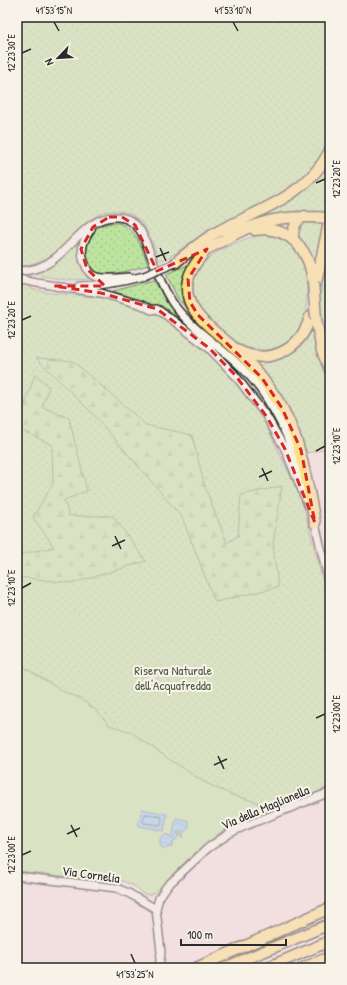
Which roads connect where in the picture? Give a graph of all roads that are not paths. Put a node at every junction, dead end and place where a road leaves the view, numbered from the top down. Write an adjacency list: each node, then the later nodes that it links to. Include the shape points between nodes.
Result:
1 (330, 150): 8 (highway, via 320,168 297,190 215,233)
2 (309, 216): 3 (highway); 5 (highway, via 276,219); 6 (highway, via 296,222)
3 (330, 218): 12 (highway)
4 (100, 220): 9 (street, via 51,262 33,269); 10 (street, via 88,232 81,249 83,261 89,272 94,276 106,278); 17 (street, via 109,217 126,218 135,225 143,235 164,288 176,308 239,364 261,391 291,445)
5 (238, 233): 6 (highway, via 272,229); 7 (highway)
6 (293, 238): 12 (highway, via 307,258)
7 (207, 249): 8 (highway); 15 (highway, via 198,259 188,279 188,297 198,315)
8 (175, 263): 10 (street, bridge)
9 (17, 271)
10 (144, 276): 13 (street, via 99,286)
11 (17, 279): 13 (street)
12 (314, 282): 14 (highway, bridge)
13 (54, 286): 17 (street, via 101,293 151,310 157,309 209,348 235,375 267,417 288,454)
14 (313, 318): 15 (highway, via 302,336 281,352 257,356); 16 (highway)
15 (235, 349): 17 (highway, via 273,393 295,433)
16 (330, 370)
17 (315, 523): 18 (street)
18 (330, 587)
19 (330, 792): 22 (street, Via della Maglianella, via 225,836 208,848 167,886 159,898)
20 (17, 876): 22 (street, Via Cornelia, via 117,888)
21 (330, 906): 27 (highway)
22 (156, 909): 26 (street, Via della Maglianella, via 161,952)
23 (330, 924): 28 (highway)
24 (330, 941): 29 (highway)
25 (330, 957): 30 (highway)
26 (159, 968)
27 (196, 968)
28 (224, 968)
29 (266, 968)
30 (303, 968)

